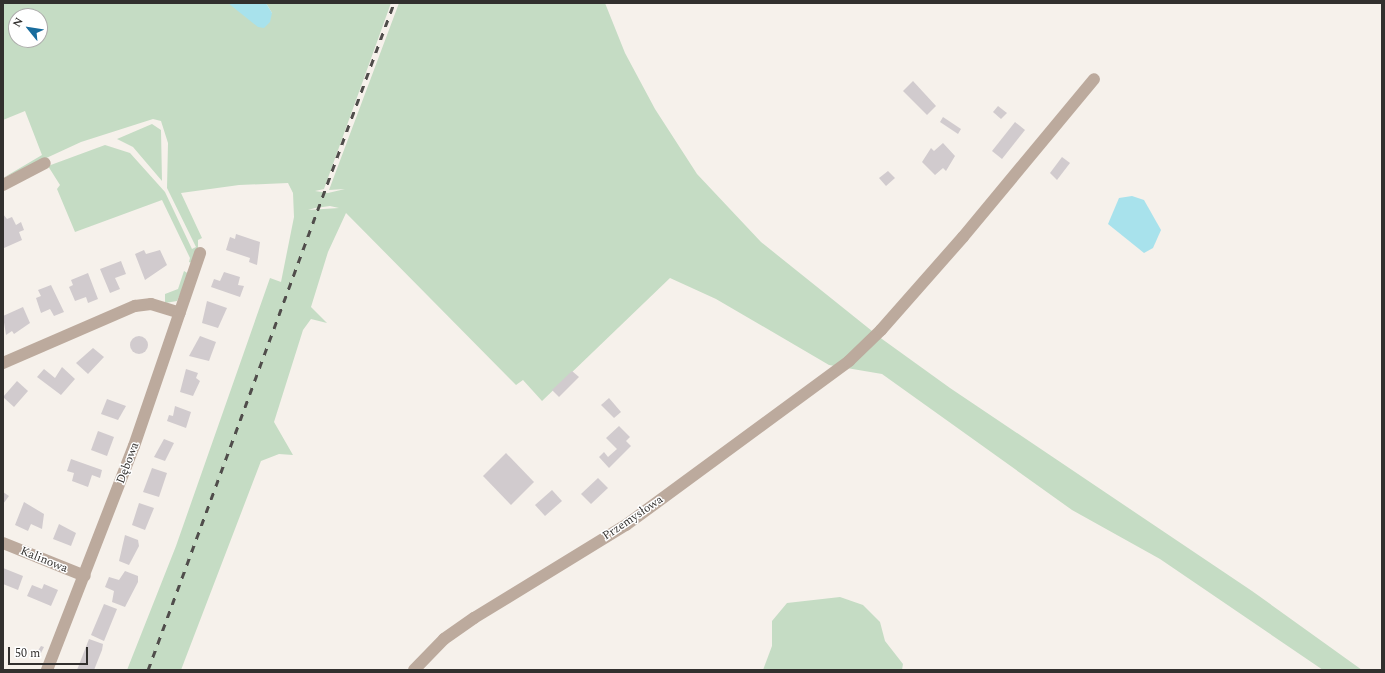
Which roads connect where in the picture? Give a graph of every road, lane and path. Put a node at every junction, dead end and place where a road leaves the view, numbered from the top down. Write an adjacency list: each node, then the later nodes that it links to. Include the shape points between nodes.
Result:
1 (1094, 79): 10 (street, Przemysłowa, via 881,330 848,361 626,525 444,639)
2 (45, 163): 3 (street)
3 (3, 185)
4 (200, 253): 5 (street, Dębowa)
5 (180, 313): 6 (street, via 150,304 135,306); 8 (street, Dębowa)
6 (3, 364)
7 (3, 543): 8 (street, Kalinowa)
8 (85, 576): 9 (street, Dębowa)
9 (47, 670)
10 (414, 670)

